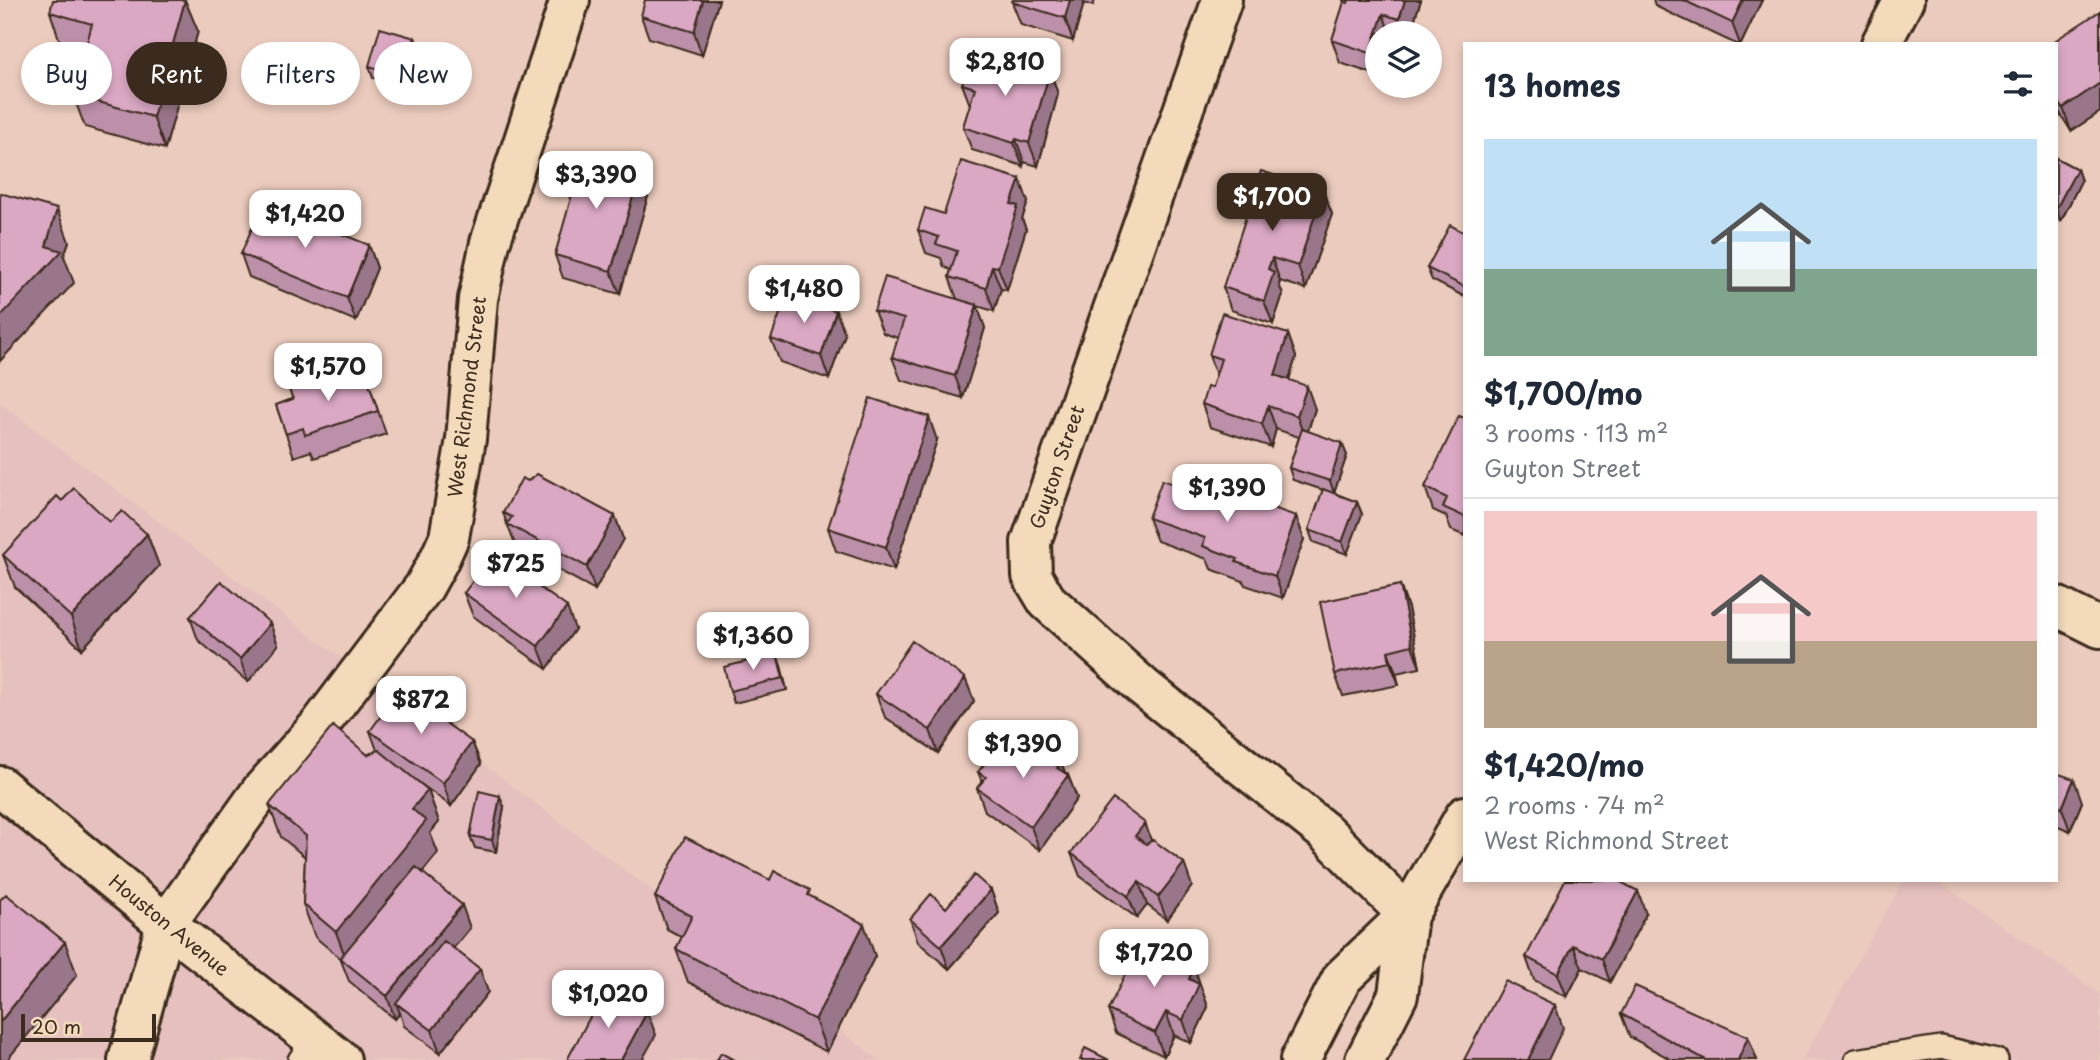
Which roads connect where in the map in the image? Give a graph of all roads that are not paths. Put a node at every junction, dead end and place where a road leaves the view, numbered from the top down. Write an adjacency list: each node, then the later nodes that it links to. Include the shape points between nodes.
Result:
1 (570, 0): 10 (street, West Richmond Street, via 490,243 478,299 466,439 449,538 424,587 320,726 261,792)
2 (1222, 0): 9 (street, Guyton Street, via 1031,542 1032,576 1047,601 1142,686 1324,831)
3 (1904, 0): 4 (street)
4 (1882, 42)
5 (2058, 607): 6 (street)
6 (2100, 628)
7 (0, 786): 10 (street, Houston Avenue)
8 (1463, 819): 9 (street)
9 (1408, 915): 14 (street, via 1342,978); 15 (street, via 1398,995)
10 (166, 924): 11 (street, Houston Avenue); 13 (street)
11 (318, 1053)
12 (1858, 1059): 16 (lane, via 1941,1047)
13 (128, 1060)
14 (1300, 1060)
15 (1365, 1060)
16 (1997, 1060)

